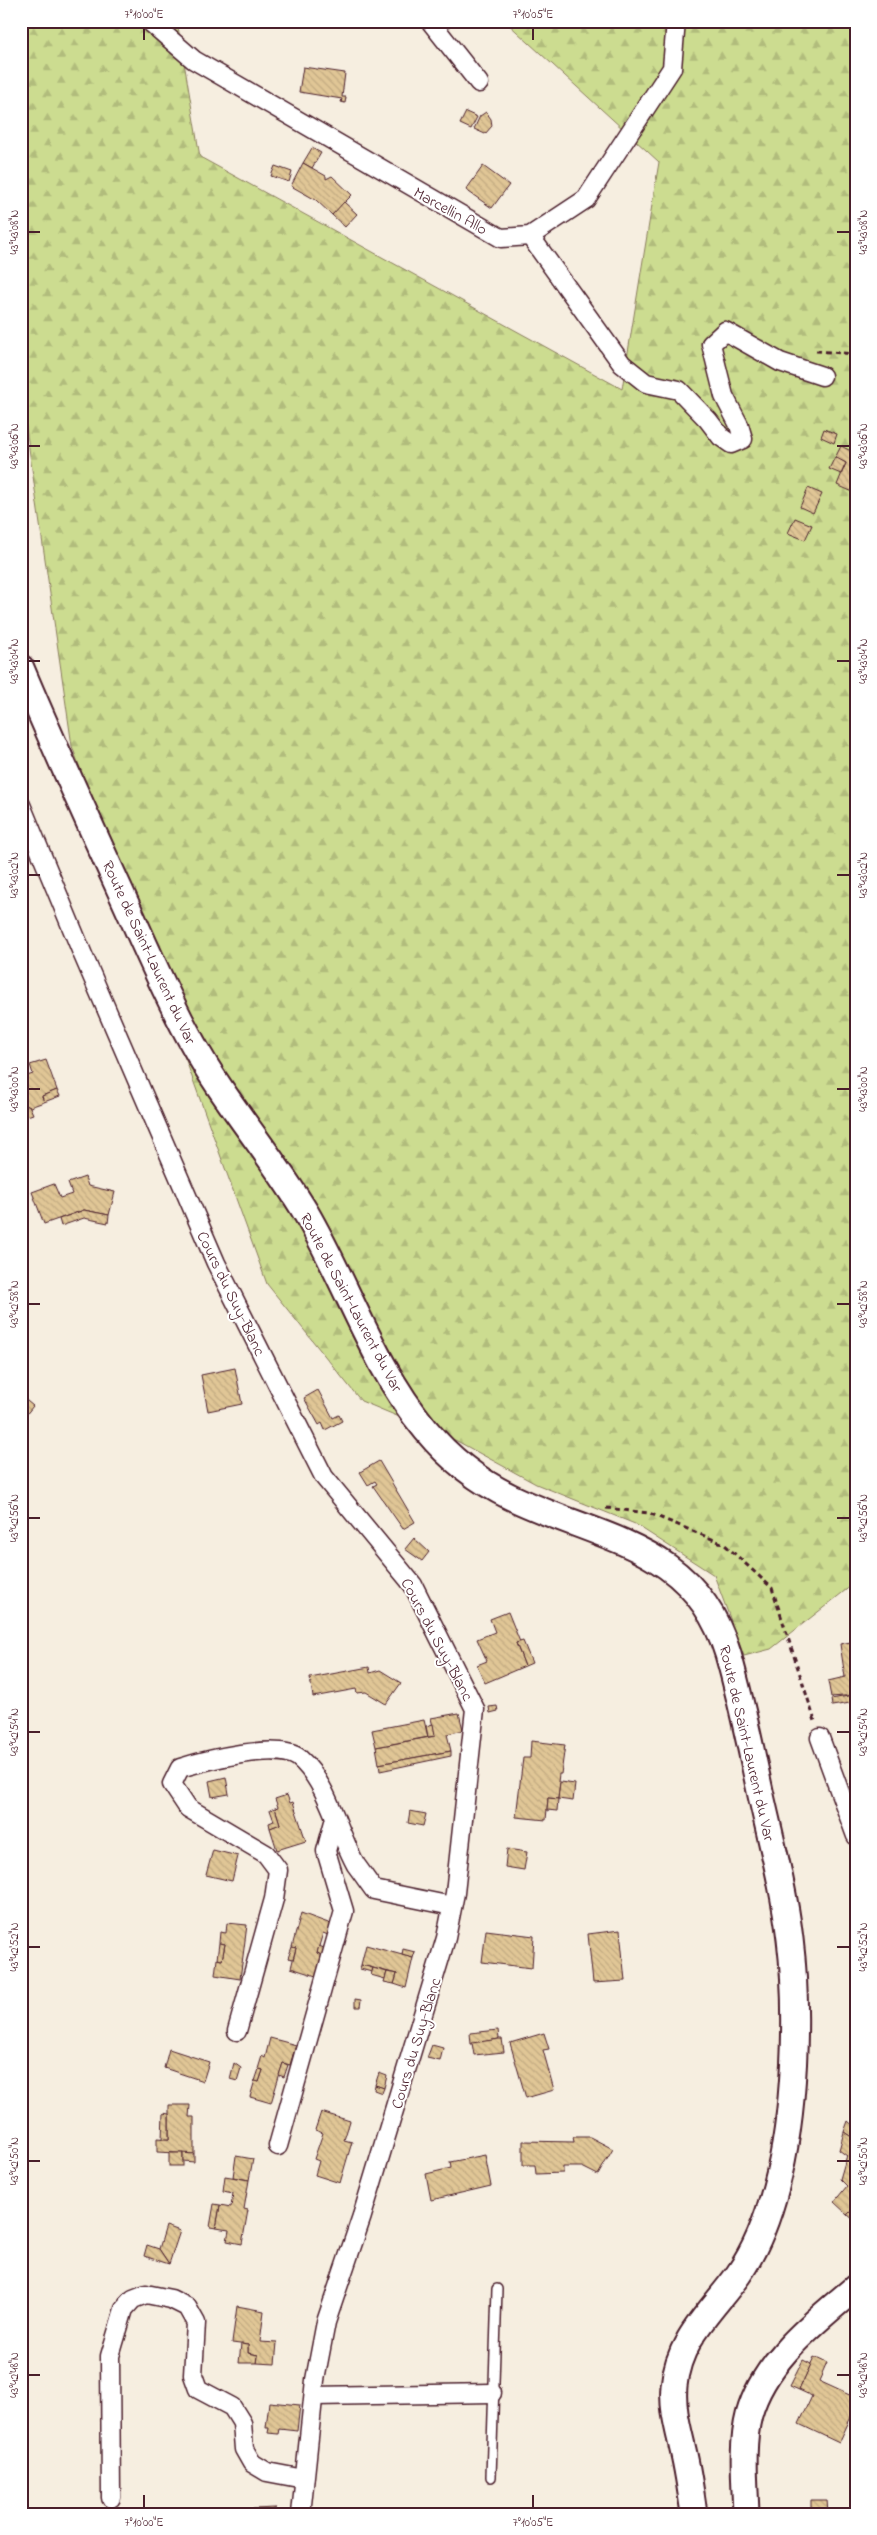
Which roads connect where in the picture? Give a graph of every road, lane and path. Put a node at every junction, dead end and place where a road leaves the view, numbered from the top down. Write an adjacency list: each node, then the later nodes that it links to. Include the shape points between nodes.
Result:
1 (149, 21): 5 (street, Marcellin Allo, via 194,60 389,175 501,238)
2 (430, 21): 4 (street)
3 (676, 21): 5 (street, Marcellin Allo, via 672,68 586,199)
4 (479, 83)
5 (530, 236): 6 (street, via 622,364 646,383 679,390 731,444 743,439 724,396 711,344 726,331 780,362)
6 (822, 376)
7 (21, 668): 23 (main road, Route de Saint-Laurent du Var, via 190,1039 229,1104 305,1212 378,1357 412,1412 454,1460 506,1495 632,1546 670,1567 705,1603 724,1642 786,1911 794,1985 794,2052 784,2150 768,2215 741,2270 691,2334 676,2373 674,2410)
8 (21, 805): 12 (street, Cours du Suy-Blanc, via 216,1263 324,1477 413,1585 475,1709)
9 (820, 1738): 11 (street)
10 (335, 1818): 12 (street, via 356,1864 374,1890); 13 (street, via 317,1781 298,1757 277,1752 243,1753 205,1760 180,1768 172,1784 188,1808 266,1854 278,1870 274,1899); 14 (street, via 326,1851 344,1911)
11 (856, 1836)
12 (452, 1906): 18 (street, Cours du Suy-Blanc, via 422,2022 326,2322)
13 (237, 2031)
14 (278, 2146)
15 (856, 2287): 24 (main road, via 786,2352 768,2374 755,2398 745,2447)
16 (497, 2289): 17 (lane)
17 (492, 2393): 18 (street); 19 (lane)
18 (314, 2396): 20 (street, Cours du Suy-Blanc)
19 (491, 2477)
20 (304, 2479): 21 (street, via 267,2472 252,2463 244,2449 242,2422 232,2407 198,2389 193,2375 196,2323 187,2307 171,2299 146,2294 133,2299 124,2310 110,2356); 22 (street, Cours du Suy-Blanc)
21 (111, 2498)
22 (301, 2514)
23 (694, 2514)
24 (746, 2514)

